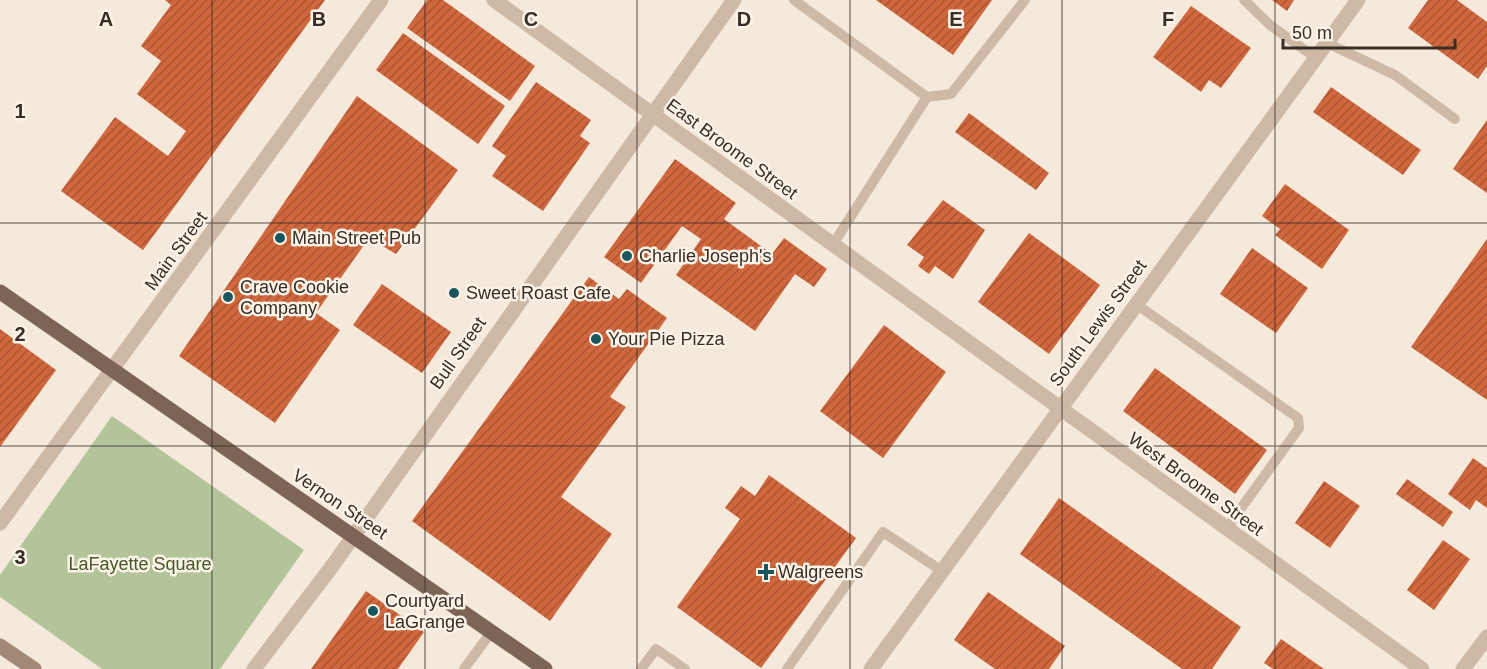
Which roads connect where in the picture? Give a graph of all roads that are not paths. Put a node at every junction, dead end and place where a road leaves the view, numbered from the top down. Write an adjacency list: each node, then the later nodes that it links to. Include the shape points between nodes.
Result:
1 (381, 0): 17 (street, Main Street)
2 (494, 0): 11 (street, East Broome Street)
3 (734, 0): 11 (street, Bull Street)
4 (794, 0): 10 (lane)
5 (1025, 0): 10 (lane, via 951,94)
6 (1244, 0): 9 (lane, via 1270,25)
7 (1358, 0): 8 (street, South Lewis Street)
8 (1327, 43): 9 (street, South Lewis Street); 12 (lane, via 1395,75)
9 (1316, 58): 15 (street, South Lewis Street)
10 (927, 96): 13 (lane)
11 (652, 115): 13 (street, East Broome Street); 21 (street, Bull Street)
12 (1455, 119)
13 (832, 246): 16 (street, East Broome Street)
14 (0, 292): 17 (main road, Vernon Street)
15 (1136, 304): 18 (street, South Lewis Street); 20 (lane, via 1299,418 1299,428)
16 (949, 329): 18 (street, West Broome Street)
17 (112, 372): 19 (street, Main Street); 21 (main road, Vernon Street)
18 (1060, 410): 20 (street, West Broome Street); 22 (street, South Lewis Street)
19 (0, 523)
20 (1226, 529): 34 (street, West Broome Street)
21 (352, 536): 23 (main road, Vernon Street); 27 (street, Bull Street)
22 (942, 571): 32 (lane, via 884,532); 33 (street, South Lewis Street)
23 (492, 632): 28 (lane); 29 (main road, Vernon Street)
24 (1487, 637): 35 (street)
25 (0, 646): 26 (main road)
26 (34, 669)
27 (254, 669)
28 (464, 669)
29 (545, 669)
30 (641, 669): 31 (lane, via 656,649)
31 (685, 669)
32 (787, 669)
33 (871, 669)
34 (1422, 669)
35 (1463, 669)

